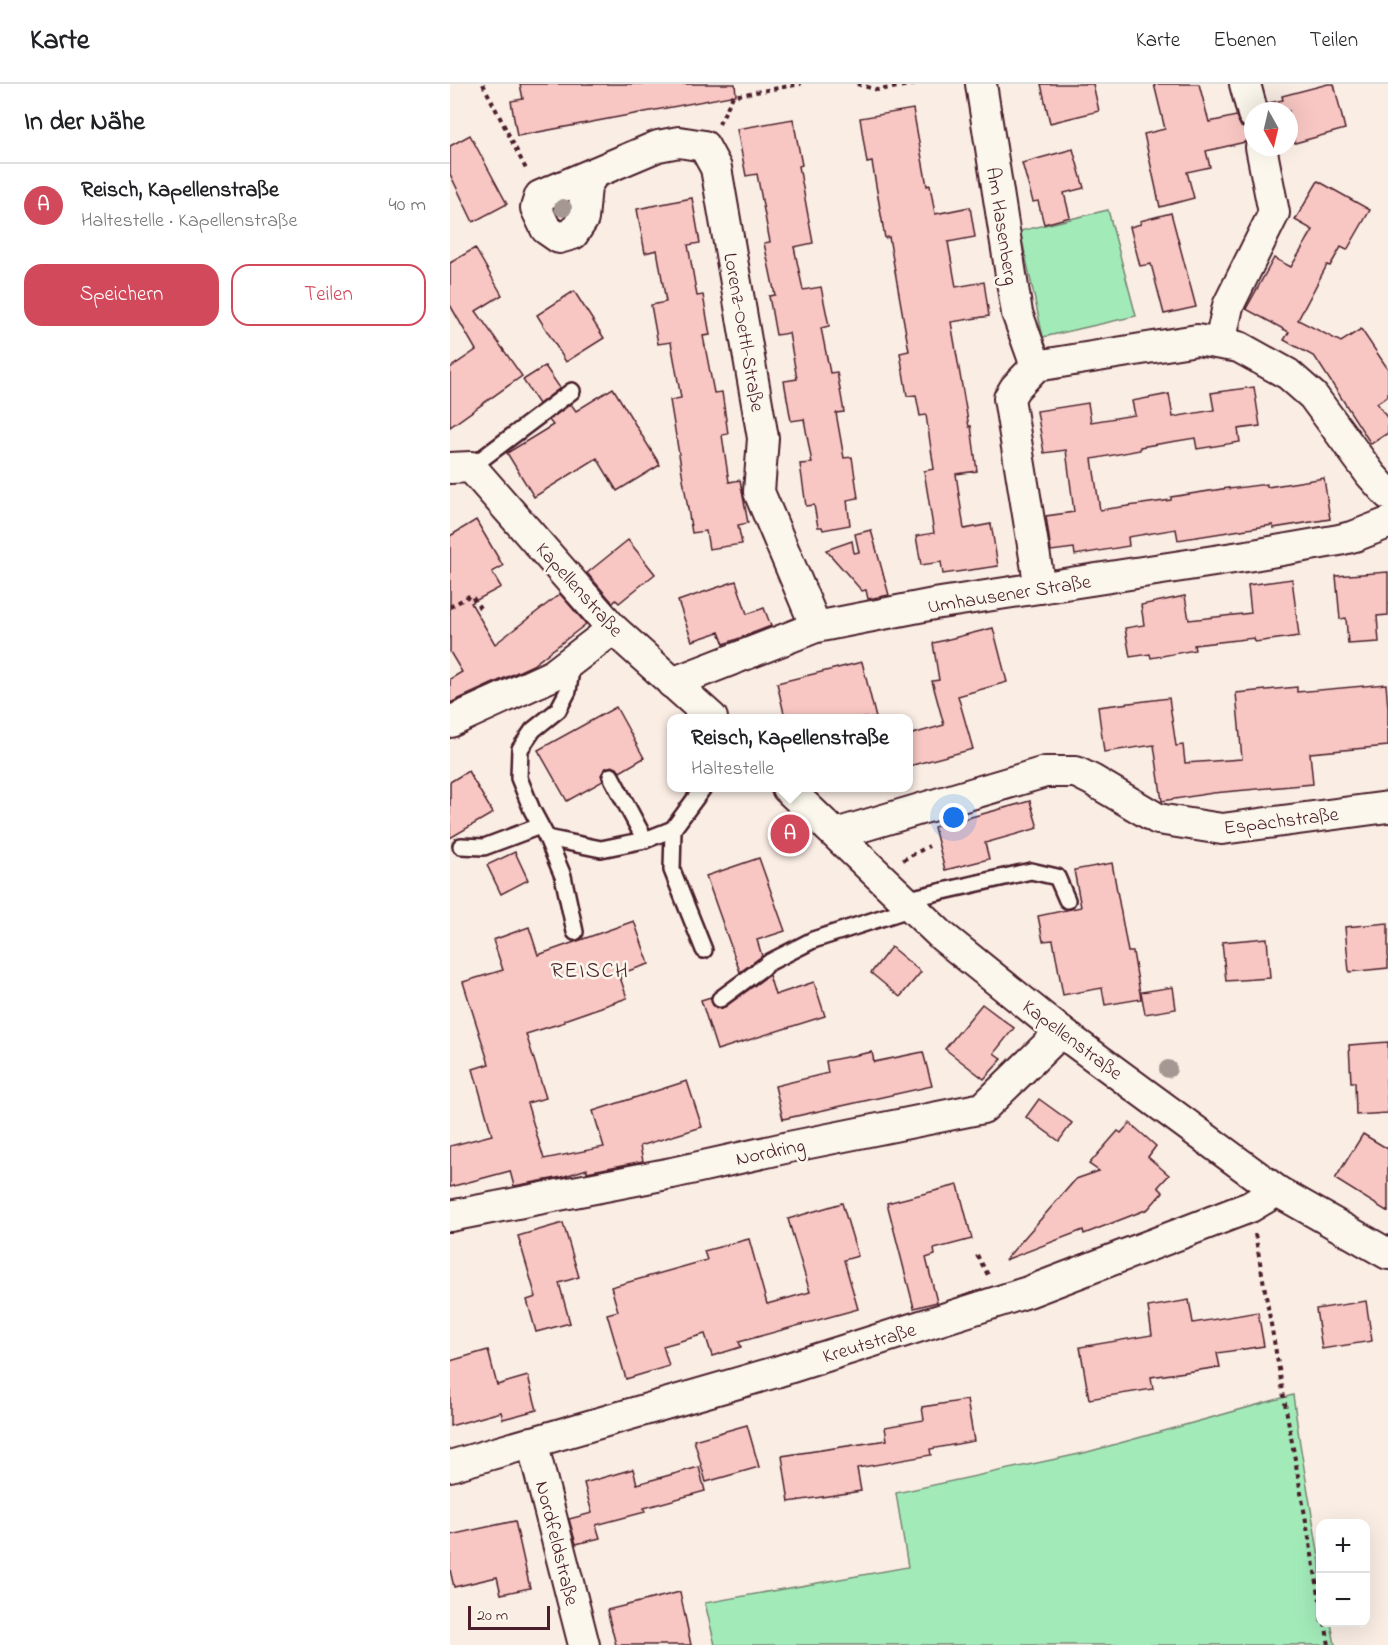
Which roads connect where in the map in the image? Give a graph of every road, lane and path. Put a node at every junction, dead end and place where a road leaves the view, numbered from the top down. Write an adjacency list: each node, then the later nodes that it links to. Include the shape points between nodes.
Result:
1 (483, 84): 11 (path)
2 (801, 84): 9 (path, via 733,96 719,122)
3 (857, 84): 4 (path, via 878,90)
4 (918, 84)
5 (981, 84): 13 (street, Am Hasenberg, via 1017,313)
6 (1245, 84): 7 (street)
7 (1250, 102)
8 (1263, 156): 12 (street, via 1274,213 1228,306)
9 (717, 168): 10 (street, Lorenz-Oettl-Straße, via 704,146 679,142 658,146); 22 (street, Lorenz-Oettl-Straße, via 763,438 759,492)
10 (594, 173): 11 (street, Lorenz-Oettl-Straße); 11 (street, via 586,186 583,219 573,234 559,238 546,229 536,208)
11 (540, 196)
12 (1220, 343): 13 (street, via 1197,340); 16 (street, via 1239,347 1288,374 1313,396)
13 (1036, 366): 19 (street, via 1009,398)
14 (572, 391): 15 (lane)
15 (460, 468): 23 (street, Kapellenstraße)
16 (1380, 484): 18 (street)
17 (1388, 523): 18 (street, Umhausener Straße)
18 (1355, 536): 19 (street, Umhausener Straße)
19 (1040, 588): 22 (street, Umhausener Straße)
20 (450, 607): 21 (path, via 471,595)
21 (480, 608)
22 (816, 627): 25 (street, Umhausener Straße)
23 (614, 629): 24 (street); 25 (street, Kapellenstraße)
24 (573, 660): 27 (street, via 553,675); 33 (lane, via 568,691 558,710 533,730 520,749 519,778)
25 (672, 683): 26 (street, Kapellenstraße)
26 (707, 714)
27 (450, 722)
28 (611, 776): 35 (lane)
29 (699, 792): 32 (lane)
30 (791, 792): 34 (street, Kapellenstraße)
31 (1388, 807): 34 (street, Espachstraße, via 1222,829 1158,819 1076,772 1045,772)
32 (673, 829): 35 (lane); 40 (lane, via 672,870)
33 (544, 832): 35 (lane, via 601,849); 36 (lane, via 484,847); 39 (lane, via 563,876)
34 (836, 834): 38 (street, Kapellenstraße)
35 (645, 840)
36 (461, 846)
37 (1066, 900): 38 (lane, via 1057,877 1031,871)
38 (908, 904): 41 (lane, via 813,940 770,962); 42 (street, Kapellenstraße)
39 (575, 933)
40 (704, 950)
41 (720, 999)
42 (1061, 1032): 43 (street, Kapellenstraße); 45 (street, Nordring, via 983,1108)
43 (1277, 1191): 44 (street, Kreutstraße); 46 (street, Kapellenstraße)
44 (1250, 1207): 47 (street, Kreutstraße, via 1028,1292); 49 (path)
45 (450, 1216)
46 (1388, 1254)
47 (532, 1442): 48 (street, Kreutstraße); 51 (street, Nordfeldstraße)
48 (450, 1466)
49 (1316, 1577)
50 (1326, 1627): 52 (path)
51 (584, 1645)
52 (1329, 1645)

